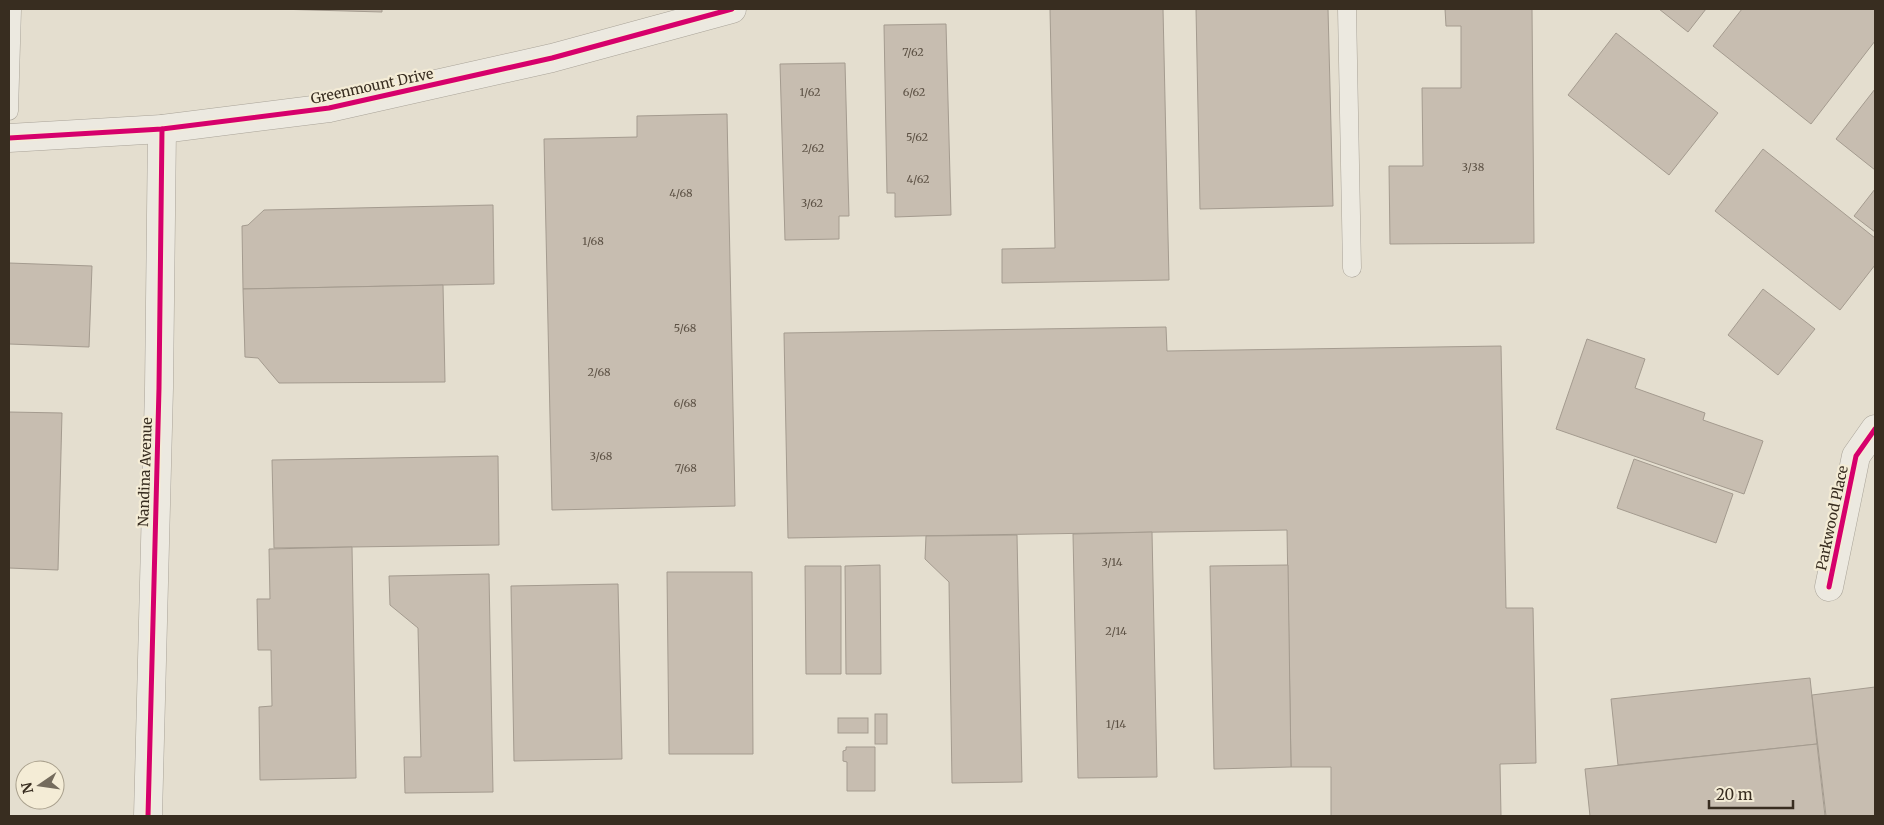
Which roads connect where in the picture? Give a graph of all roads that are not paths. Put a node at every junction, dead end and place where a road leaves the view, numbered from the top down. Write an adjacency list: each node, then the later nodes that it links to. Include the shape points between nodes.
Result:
1 (12, 9): 4 (lane)
2 (732, 9): 5 (street, Greenmount Drive, via 552,58 329,108)
3 (1347, 9): 7 (lane)
4 (9, 111)
5 (162, 129): 6 (street, Greenmount Drive); 10 (street, Nandina Avenue)
6 (9, 138)
7 (1352, 268)
8 (1875, 429): 9 (street, Parkwood Place, via 1856,456)
9 (1829, 587)
10 (148, 816)

